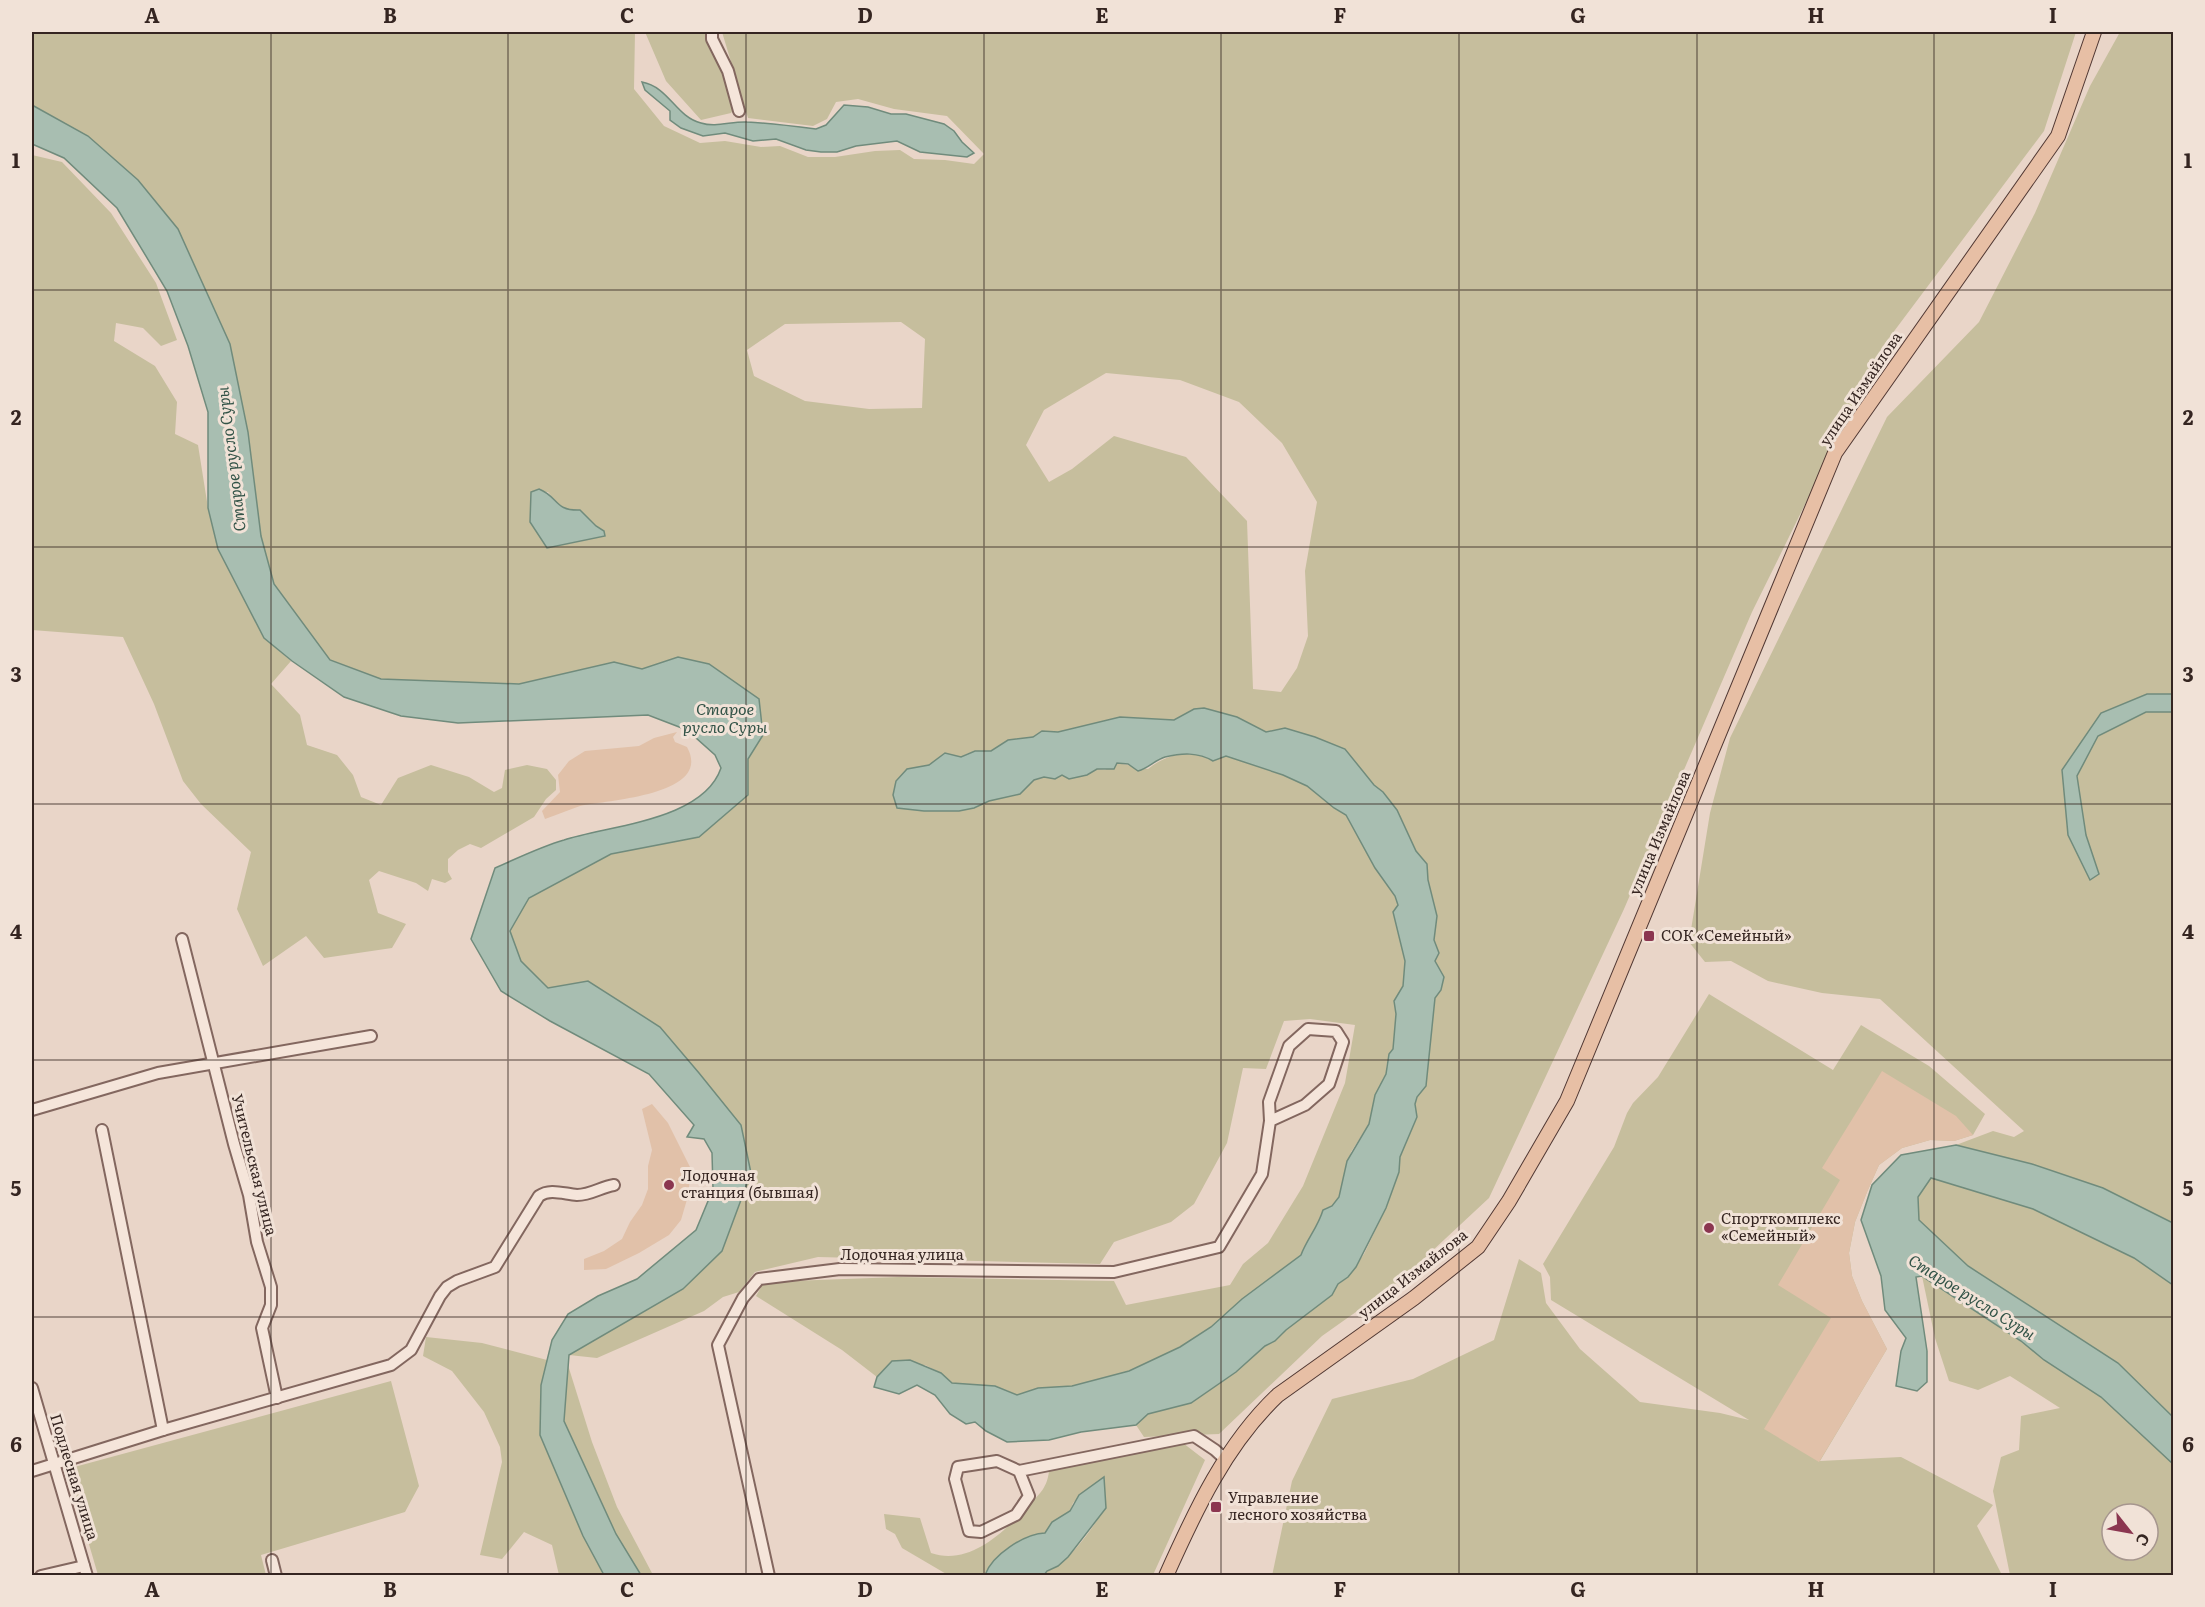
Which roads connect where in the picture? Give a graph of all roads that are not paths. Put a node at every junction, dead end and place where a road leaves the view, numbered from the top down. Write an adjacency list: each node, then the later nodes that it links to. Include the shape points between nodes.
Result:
1 (712, 32): 3 (street)
2 (2094, 32): 14 (main road, улица Измайлова, via 2058,136 1835,453 1567,1101 1509,1201 1478,1247 1278,1395 1241,1435)
3 (739, 111)
4 (183, 939): 6 (street, Учительская улица)
5 (371, 1036): 6 (street)
6 (214, 1064): 7 (street, via 158,1073); 12 (street, Учительская улица, via 249,1195 257,1242 272,1287 271,1305 262,1328)
7 (32, 1110)
8 (1270, 1121): 8 (street, Лодочная улица, via 1269,1102 1289,1046 1308,1029 1336,1031 1343,1042 1329,1084 1305,1105); 22 (street, Лодочная улица, via 1262,1174 1219,1247 1114,1272 840,1269 759,1279 743,1298 717,1345)
9 (102, 1130): 13 (street)
10 (615, 1185): 12 (street, via 592,1193 545,1192 539,1196 495,1268 447,1287 411,1350 391,1365)
11 (32, 1388): 15 (street, Подлесная улица)
12 (277, 1398): 13 (street)
13 (163, 1430): 15 (street)
14 (1226, 1460): 17 (street, via 1194,1436); 23 (main road, улица Измайлова)
15 (53, 1463): 16 (street); 19 (street, Подлесная улица)
16 (32, 1471)
17 (1019, 1471): 17 (street, via 997,1461 958,1467 956,1479 969,1531 981,1532 1016,1515 1029,1496)
18 (272, 1560): 21 (street)
19 (86, 1571): 20 (street)
20 (40, 1575)
21 (276, 1575)
22 (769, 1575)
23 (1166, 1575)

